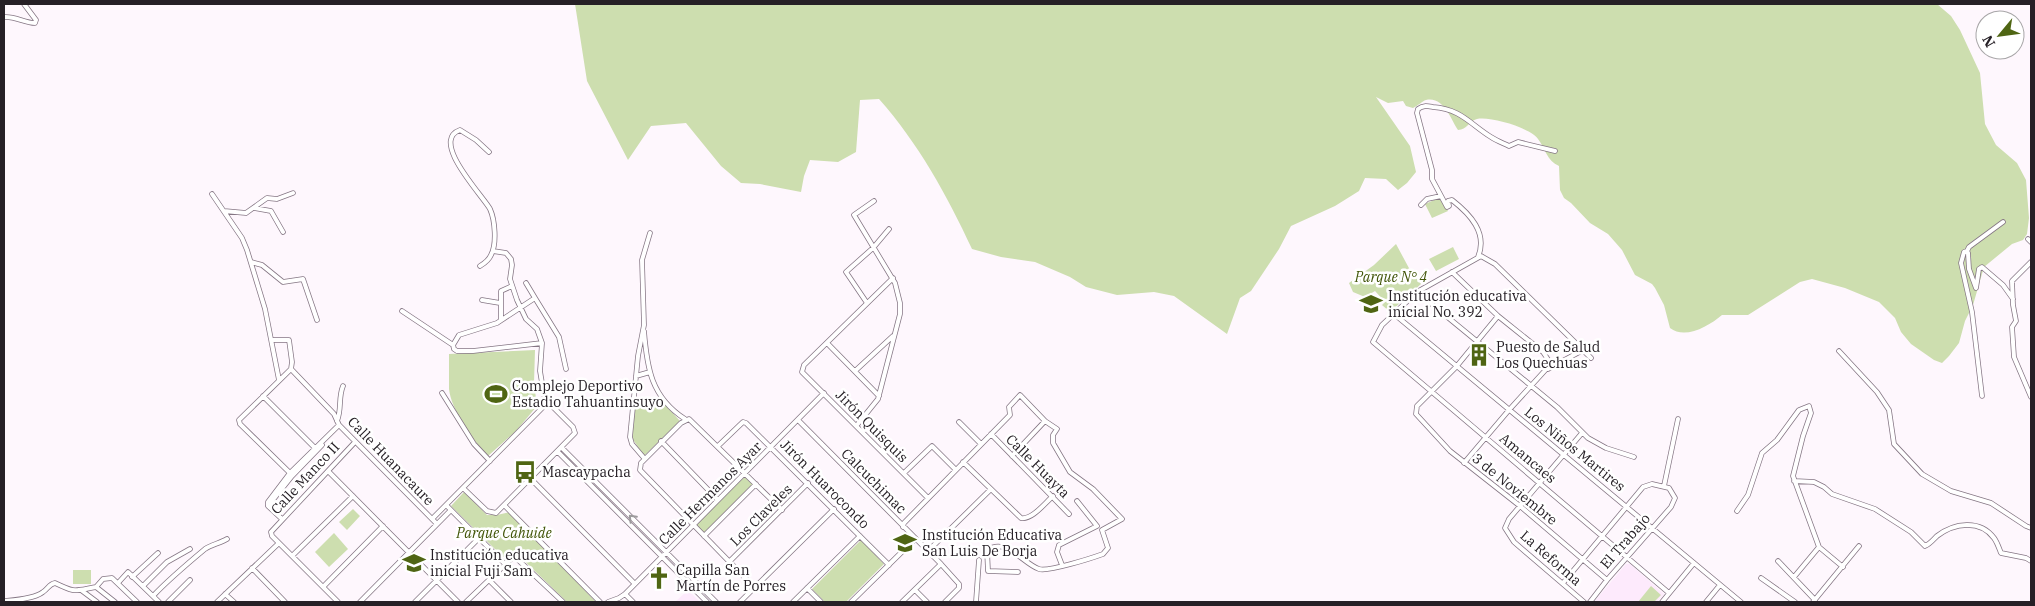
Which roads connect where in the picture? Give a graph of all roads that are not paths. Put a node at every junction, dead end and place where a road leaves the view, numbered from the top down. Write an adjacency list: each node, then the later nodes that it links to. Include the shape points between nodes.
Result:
1 (24, 4): 2 (street, via 35,23)
2 (4, 17)
3 (1555, 151): 7 (street, via 1518,142 1509,146 1454,112 1443,107 1422,106 1417,113 1432,179)
4 (489, 152): 17 (street, via 462,131 458,130 454,135 452,146 457,161 492,214)
5 (293, 193): 10 (street, via 267,198)
6 (212, 194): 11 (street)
7 (1441, 196): 9 (street, via 1427,198); 19 (street, via 1448,207 1450,200 1468,213 1482,243)
8 (874, 201): 16 (street, via 854,215)
9 (1421, 205)
10 (254, 208): 11 (street, via 246,214); 14 (street, via 271,212)
11 (224, 211): 20 (street, via 242,238)
12 (2003, 222): 18 (street)
13 (889, 229): 16 (street)
14 (283, 232)
15 (650, 233): 39 (street, via 642,260)
16 (873, 248): 24 (street); 32 (street, via 846,272)
17 (493, 251): 22 (street); 26 (street, via 510,258)
18 (1967, 251): 29 (street, via 1976,288 1978,269 1982,267 2003,284); 66 (street, via 1961,262 1972,312)
19 (1478, 257): 23 (street); 46 (street, via 1485,257 1495,264)
20 (251, 262): 37 (street, via 262,265 284,282 303,279); 41 (street)
21 (2031, 262): 29 (street, via 2012,281)
22 (480, 266)
23 (1452, 272): 27 (street); 36 (street)
24 (893, 278): 32 (street); 40 (street, via 900,303 899,322)
25 (526, 283): 28 (street)
26 (512, 286): 31 (street, via 501,291); 33 (street)
27 (1417, 292): 35 (street); 42 (street)
28 (535, 298): 33 (street); 53 (street, via 559,337)
29 (2013, 299): 67 (street, via 2016,320 2012,327 2014,357)
30 (482, 300): 31 (street)
31 (500, 303): 38 (street)
32 (867, 303): 44 (street)
33 (520, 307): 38 (street); 43 (street, via 537,329)
34 (402, 312): 45 (street)
35 (1394, 314): 51 (street, Los Niños Martires); 62 (street, Amancaes, via 1382,325 1372,342)
36 (1498, 316): 42 (street); 54 (street, via 1543,352 1550,361)
37 (317, 320)
38 (501, 320): 45 (street, via 459,334)
39 (644, 325): 48 (street); 49 (street)
40 (893, 336): 55 (street); 65 (street)
41 (272, 340): 52 (street, via 289,340); 58 (street)
42 (1477, 341): 51 (street); 59 (street)
43 (542, 343): 45 (street, via 473,351 457,351); 68 (street, via 541,388)
44 (827, 343): 55 (street); 63 (street, Jirón Quisquis, via 802,368 802,372)
45 (453, 344)
46 (1583, 350): 50 (street); 54 (street)
47 (1839, 351): 131 (street, via 1877,392 1889,410 1894,444 1922,474 1951,491 1991,503)
48 (646, 354): 49 (street); 56 (street)
49 (638, 356): 57 (street)
50 (1591, 358)
51 (1456, 367): 62 (street); 69 (street, Los Niños Martires)
52 (291, 369): 58 (street); 75 (street, Calle Huanacaure, via 334,414)
53 (566, 369)
54 (1548, 369): 59 (street)
55 (854, 371): 65 (street)
56 (650, 372): 57 (street); 70 (street, via 656,391)
57 (636, 376): 92 (street, via 630,437)
58 (279, 380): 64 (street)
59 (1531, 385): 69 (street); 77 (street)
60 (343, 386): 75 (street, via 339,395)
61 (442, 393): 93 (street, via 474,444)
62 (1432, 393): 79 (street, Amancaes); 95 (street, 3 de Noviembre, via 1417,406 1418,417)
63 (824, 394): 72 (street, Calle Hermanos Ayar); 76 (street, Jirón Quisquis)
64 (263, 396): 86 (street); 98 (street, via 238,420)
65 (879, 396): 76 (street)
66 (1982, 396)
67 (2031, 397)
68 (548, 402): 87 (street, via 575,430 574,436); 93 (street)
69 (1509, 410): 79 (street); 89 (street, Los Niños Martires)
70 (685, 419): 81 (street); 84 (street)
71 (1678, 419): 106 (street)
72 (798, 420): 85 (street, Calle Hermanos Ayar); 129 (street, Calcuchimac)
73 (1045, 421): 78 (street, via 1020,395 1009,408 1010,415); 90 (street); 158 (street, via 1057,429 1053,443 1070,472 1093,489 1122,519 1102,530 1108,548 1106,552)
74 (960, 422): 83 (street)
75 (338, 423): 80 (street); 82 (street, Calle Huanacaure)
76 (856, 425): 100 (street, Jirón Quisquis)
77 (1582, 433): 89 (street); 91 (street, via 1601,446)
78 (991, 434): 83 (street); 90 (street, Calle Huayta)
79 (1486, 438): 95 (street); 103 (street, Amancaes)
80 (324, 441): 86 (street); 114 (street)
81 (661, 441): 92 (street); 112 (street)
82 (355, 442): 97 (street, Calle Manco II); 125 (street, Calle Huanacaure)
83 (981, 444): 94 (street)
84 (718, 446): 85 (street, Jirón Huarocondo, via 743,422); 99 (street)
85 (772, 446): 99 (street, Calle Hermanos Ayar); 104 (street, Jirón Huarocondo)
86 (315, 448): 98 (street)
87 (562, 448): 88 (street); 143 (street, one-way to 87)
88 (558, 452): 101 (street); 147 (street)
89 (1564, 454): 103 (street); 118 (street, Los Niños Martires)
90 (1012, 456): 110 (street, Calle Huayta)
91 (1634, 457)
92 (644, 458): 127 (street, via 640,470)
93 (490, 461): 107 (street)
94 (963, 462): 96 (street); 108 (street)
95 (1464, 462): 117 (street, 3 de Noviembre)
96 (956, 470): 100 (street, via 932,446); 111 (street)
97 (328, 471): 109 (street); 124 (street, Calle Manco II)
98 (290, 473): 114 (street)
99 (745, 473): 105 (street); 112 (street, Calle Hermanos Ayar)
100 (904, 473): 111 (street, Jirón Quisquis)
101 (531, 479): 116 (street); 171 (street)
102 (1794, 481): 122 (street, via 1793,470 1811,413 1808,406 1799,410 1782,434 1762,453 1748,494); 140 (street); 151 (street, via 1814,482 1832,494 1875,509 1911,532 1925,546 1938,536 1971,524 1989,532 2001,553)
103 (1539, 482): 117 (street); 132 (street, Amancaes)
104 (808, 483): 119 (street, Jirón Huarocondo); 121 (street, Los Claveles)
105 (756, 484): 121 (street); 133 (street)
106 (1664, 486): 118 (street, via 1652,484 1643,488); 130 (street, El Trabajo, via 1675,495 1675,501)
107 (463, 488): 115 (street); 116 (street, via 490,513 496,513)
108 (990, 490): 110 (street, via 1024,520); 142 (street)
109 (353, 496): 128 (street); 146 (street)
110 (1053, 496): 123 (street, Calle Huayta)
111 (928, 498): 129 (street)
112 (718, 500): 127 (street, Calle Hermanos Ayar)
113 (1077, 501): 158 (street, via 1098,526 1059,545 1057,552)
114 (268, 504): 124 (street)
115 (446, 505): 120 (street); 125 (street)
116 (504, 505): 200 (street)
117 (1520, 506): 149 (street, 3 de Noviembre); 169 (street, La Reforma, via 1506,528 1514,542)
118 (1627, 507): 130 (street, Los Niños Martires); 132 (street)
119 (834, 509): 134 (street, Jirón Huarocondo); 176 (street)
120 (451, 510): 126 (street); 135 (street)
121 (782, 510): 152 (street, Los Claveles)
122 (1737, 511)
123 (1069, 514)
124 (282, 519): 138 (street, Calle Manco II, via 271,530 271,535)
125 (432, 519): 126 (street, Calle Huanacaure)
126 (437, 524): 145 (street)
127 (693, 525): 133 (street); 143 (street, Calle Hermanos Ayar)
128 (383, 526): 145 (street); 175 (street)
129 (903, 527): 137 (street, Calcuchimac)
130 (1652, 528): 148 (street, El Trabajo); 154 (street, Los Niños Martires)
131 (2031, 528)
132 (1602, 534): 148 (street, Amancaes); 149 (street)
133 (704, 536): 152 (street)
134 (860, 536): 157 (street, Jirón Huarocondo); 177 (street)
135 (479, 538): 155 (street); 168 (street)
136 (227, 539): 183 (street, via 206,549 173,574)
137 (915, 539): 142 (street, Calcuchimac); 157 (street)
138 (279, 543): 146 (street); 160 (street)
139 (1860, 546): 159 (street)
140 (1819, 547): 159 (street); 163 (street)
141 (190, 549): 173 (street, via 167,562)
142 (928, 551): 156 (street, Calcuchimac)
143 (666, 552): 147 (street, Calle Hermanos Ayar); 204 (street)
144 (158, 553): 162 (street)
145 (409, 553): 168 (street); 194 (street)
146 (292, 556): 175 (street)
147 (662, 556): 171 (street, Calle Hermanos Ayar); 203 (street)
148 (1628, 556): 167 (street, El Trabajo); 180 (street, Amancaes)
149 (1582, 559): 167 (street, 3 de Noviembre); 169 (street)
150 (979, 560): 212 (street)
151 (2031, 561)
152 (729, 562): 176 (street)
153 (1778, 562): 163 (street)
154 (1694, 563): 172 (street, Los Niños Martires); 180 (street)
155 (505, 564): 166 (street); 199 (street, via 516,556)
156 (941, 564): 179 (street); 211 (street, Calcuchimac, via 959,586)
157 (889, 565): 208 (street)
158 (1062, 565): 161 (street, via 1039,569 1009,550 996,546 987,550 988,571)
159 (1842, 567): 219 (street)
160 (252, 568): 181 (street); 192 (street)
161 (1018, 572)
162 (132, 577): 170 (street, via 128,572); 173 (street)
163 (1794, 577): 219 (street)
164 (1761, 578): 218 (street)
165 (190, 580): 189 (street)
166 (489, 580): 197 (street); 198 (street)
167 (1607, 580): 214 (street, El Trabajo)
168 (437, 581): 195 (street); 196 (street)
169 (1562, 583): 213 (street, La Reforma)
170 (118, 584): 174 (street, via 109,577); 187 (street)
171 (635, 584): 182 (street, Calle Hermanos Ayar)
172 (1720, 585): 216 (street); 217 (street, Los Niños Martires)
173 (142, 586): 183 (street)
174 (96, 587): 178 (street); 186 (street)
175 (323, 587): 193 (street)
176 (755, 588): 205 (street)
177 (807, 588): 206 (street); 207 (street)
178 (81, 590): 184 (street, via 69,590 55,582 40,594); 185 (street)
179 (915, 590): 209 (street); 210 (street)
180 (1669, 593): 215 (street)
181 (225, 594): 190 (street); 191 (street)
182 (625, 594): 201 (street, Calle Hermanos Ayar); 202 (street)
183 (153, 596): 188 (street)
184 (4, 601)
185 (97, 602)
186 (115, 602)
187 (138, 602)
188 (159, 602)
189 (168, 602)
190 (217, 602)
191 (234, 602)
192 (285, 602)
193 (338, 602)
194 (360, 602)
195 (415, 602)
196 (458, 602)
197 (466, 602)
198 (511, 602)
199 (563, 602)
200 (600, 602)
201 (608, 602)
202 (633, 602)
203 (708, 602)
204 (716, 602)
205 (740, 602)
206 (793, 602)
207 (821, 602)
208 (851, 602)
209 (902, 602)
210 (927, 602)
211 (945, 602)
212 (976, 602)
213 (1584, 602)
214 (1590, 602)
215 (1662, 602)
216 (1706, 602)
217 (1741, 602)
218 (1795, 602)
219 (1814, 602)

